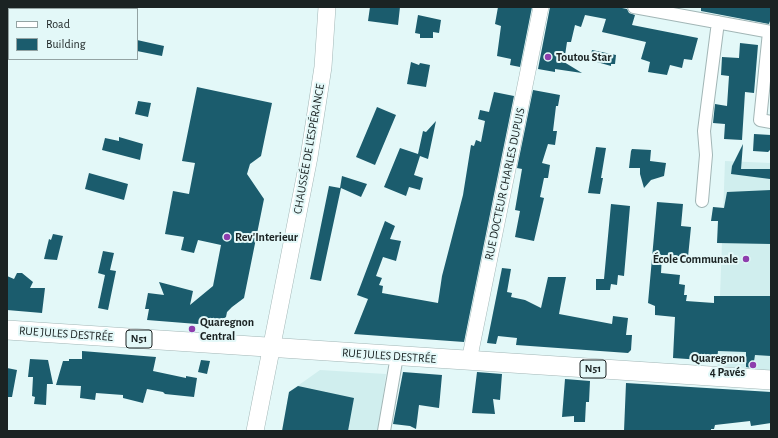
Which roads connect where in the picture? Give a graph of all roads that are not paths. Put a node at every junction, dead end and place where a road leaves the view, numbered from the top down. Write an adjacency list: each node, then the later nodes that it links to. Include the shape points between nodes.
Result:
1 (327, 7): 10 (main road, CHAUSSÉE DE L'ESPÉRANCE, via 316,119)
2 (541, 7): 12 (street, RUE DOCTEUR CHARLES DUPUIS)
3 (634, 7): 4 (street)
4 (718, 22): 5 (street); 8 (street, via 704,131 706,155)
5 (770, 32): 6 (street)
6 (767, 85): 7 (street, via 760,120)
7 (771, 122)
8 (702, 201)
9 (7, 330): 10 (main road, RUE JULES DESTRÉE / N51)
10 (271, 348): 11 (main road, RUE JULES DESTRÉE / N51); 14 (main road, CHAUSSÉE DE L'ESPÉRANCE)
11 (396, 356): 12 (main road, RUE JULES DESTRÉE / N51); 15 (street)
12 (469, 361): 13 (main road, RUE JULES DESTRÉE / N51)
13 (771, 380)
14 (255, 431)
15 (384, 431)

